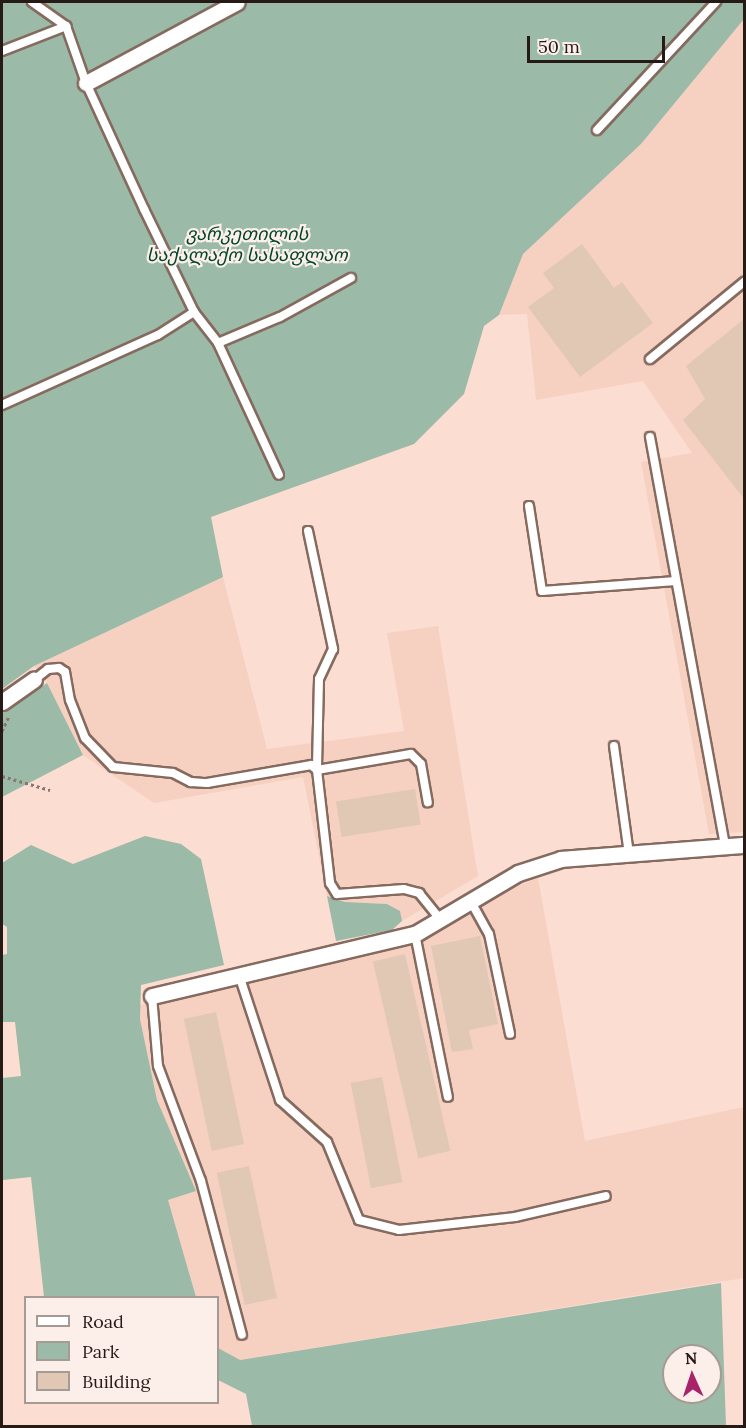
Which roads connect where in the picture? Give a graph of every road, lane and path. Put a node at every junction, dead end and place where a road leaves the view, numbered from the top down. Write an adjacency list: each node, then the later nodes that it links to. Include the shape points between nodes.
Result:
1 (32, 2): 4 (lane)
2 (237, 2): 6 (street)
3 (716, 2): 7 (lane)
4 (66, 26): 5 (lane); 6 (lane)
5 (2, 51)
6 (86, 82): 10 (lane)
7 (597, 130)
8 (351, 278): 11 (lane, via 280,317)
9 (744, 282): 12 (lane)
10 (194, 312): 11 (lane); 13 (lane, via 158,335)
11 (218, 343): 15 (lane)
12 (650, 359)
13 (2, 405)
14 (650, 437): 18 (lane)
15 (279, 475)
16 (529, 506): 18 (lane, via 542,591)
17 (308, 531): 22 (lane, via 333,649 320,679)
18 (676, 580): 27 (lane)
19 (34, 680): 20 (street); 22 (lane, via 48,669 65,672 69,700 85,738 113,767 173,773 191,782 207,783 304,766)
20 (2, 702)
21 (614, 746): 28 (lane)
22 (317, 770): 25 (lane, via 411,754 421,764); 30 (lane, via 330,883 337,894 404,890 418,893)
23 (2, 776): 24 (path)
24 (50, 790)
25 (428, 802)
26 (744, 845): 27 (street)
27 (725, 847): 28 (street)
28 (629, 854): 29 (street, via 561,859 518,873)
29 (471, 900): 30 (street); 34 (lane, via 489,934)
30 (440, 919): 31 (street)
31 (415, 934): 32 (street); 35 (lane)
32 (238, 973): 33 (street); 36 (lane, via 280,1100 327,1142 359,1220 399,1230 515,1217)
33 (152, 996): 37 (lane, via 158,1066 201,1181)
34 (510, 1034)
35 (448, 1097)
36 (606, 1196)
37 (242, 1335)

